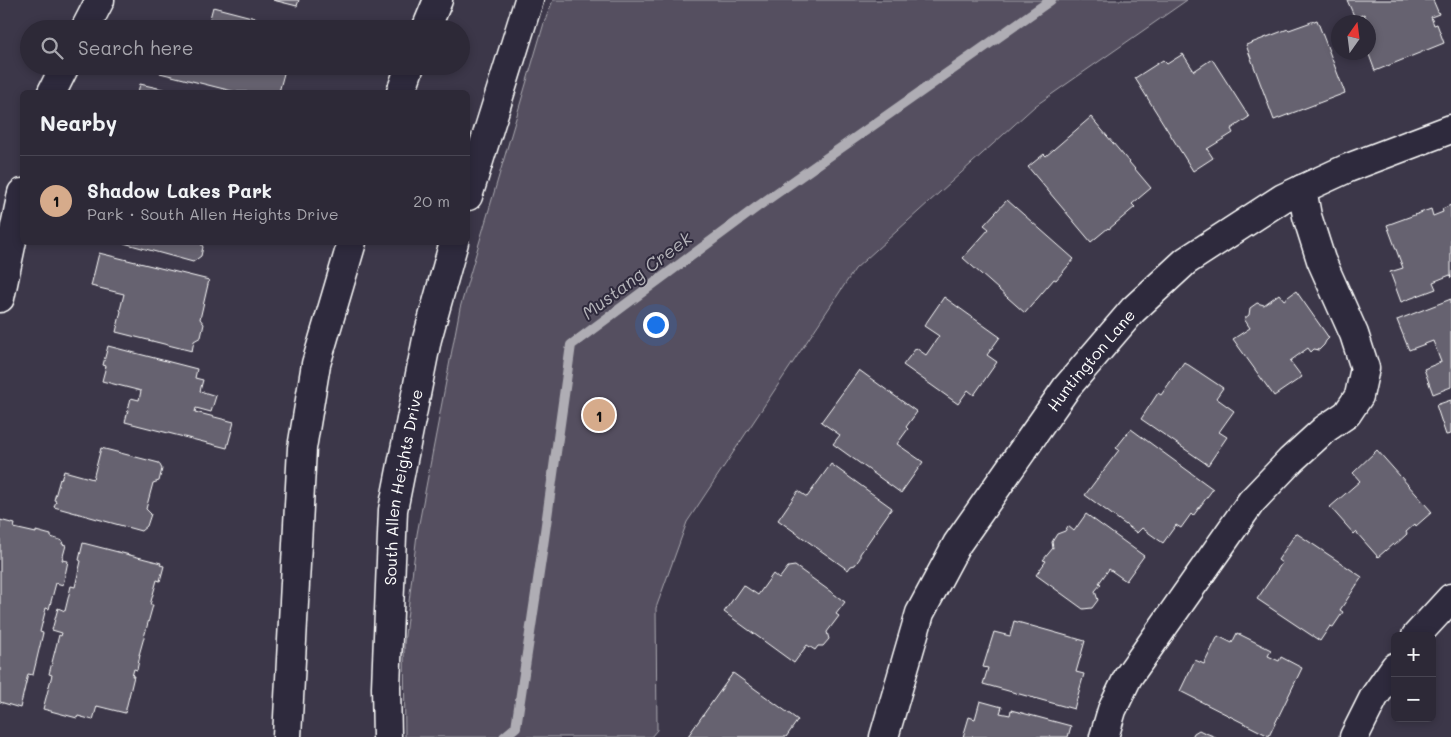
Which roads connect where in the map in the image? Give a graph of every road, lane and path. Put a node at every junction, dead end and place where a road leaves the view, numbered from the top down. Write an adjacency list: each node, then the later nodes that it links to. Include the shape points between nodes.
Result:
1 (100, 0): 4 (main road)
2 (438, 0): 5 (main road)
3 (530, 0): 12 (main road)
4 (90, 20)
5 (430, 20)
6 (60, 75): 8 (main road)
7 (407, 75): 9 (main road)
8 (53, 90)
9 (402, 90)
10 (1451, 128): 11 (main road, Huntington Lane)
11 (1302, 189): 22 (main road, Huntington Lane, via 1186,261 1133,310 1067,387 957,544 920,613); 23 (main road, via 1321,260 1354,334 1365,368 1360,396 1347,414 1290,460 1251,502 1128,677 1112,710)
12 (470, 190)
13 (20, 203): 16 (main road)
14 (351, 245): 20 (main road, via 316,364 302,448)
15 (453, 245): 21 (main road, South Allen Heights Drive, via 427,339 394,510)
16 (0, 298)
17 (1451, 598): 18 (main road)
18 (1420, 632)
19 (1391, 673): 24 (main road, via 1374,697)
20 (287, 737)
21 (386, 737)
22 (884, 737)
23 (1104, 737)
24 (1354, 737)

